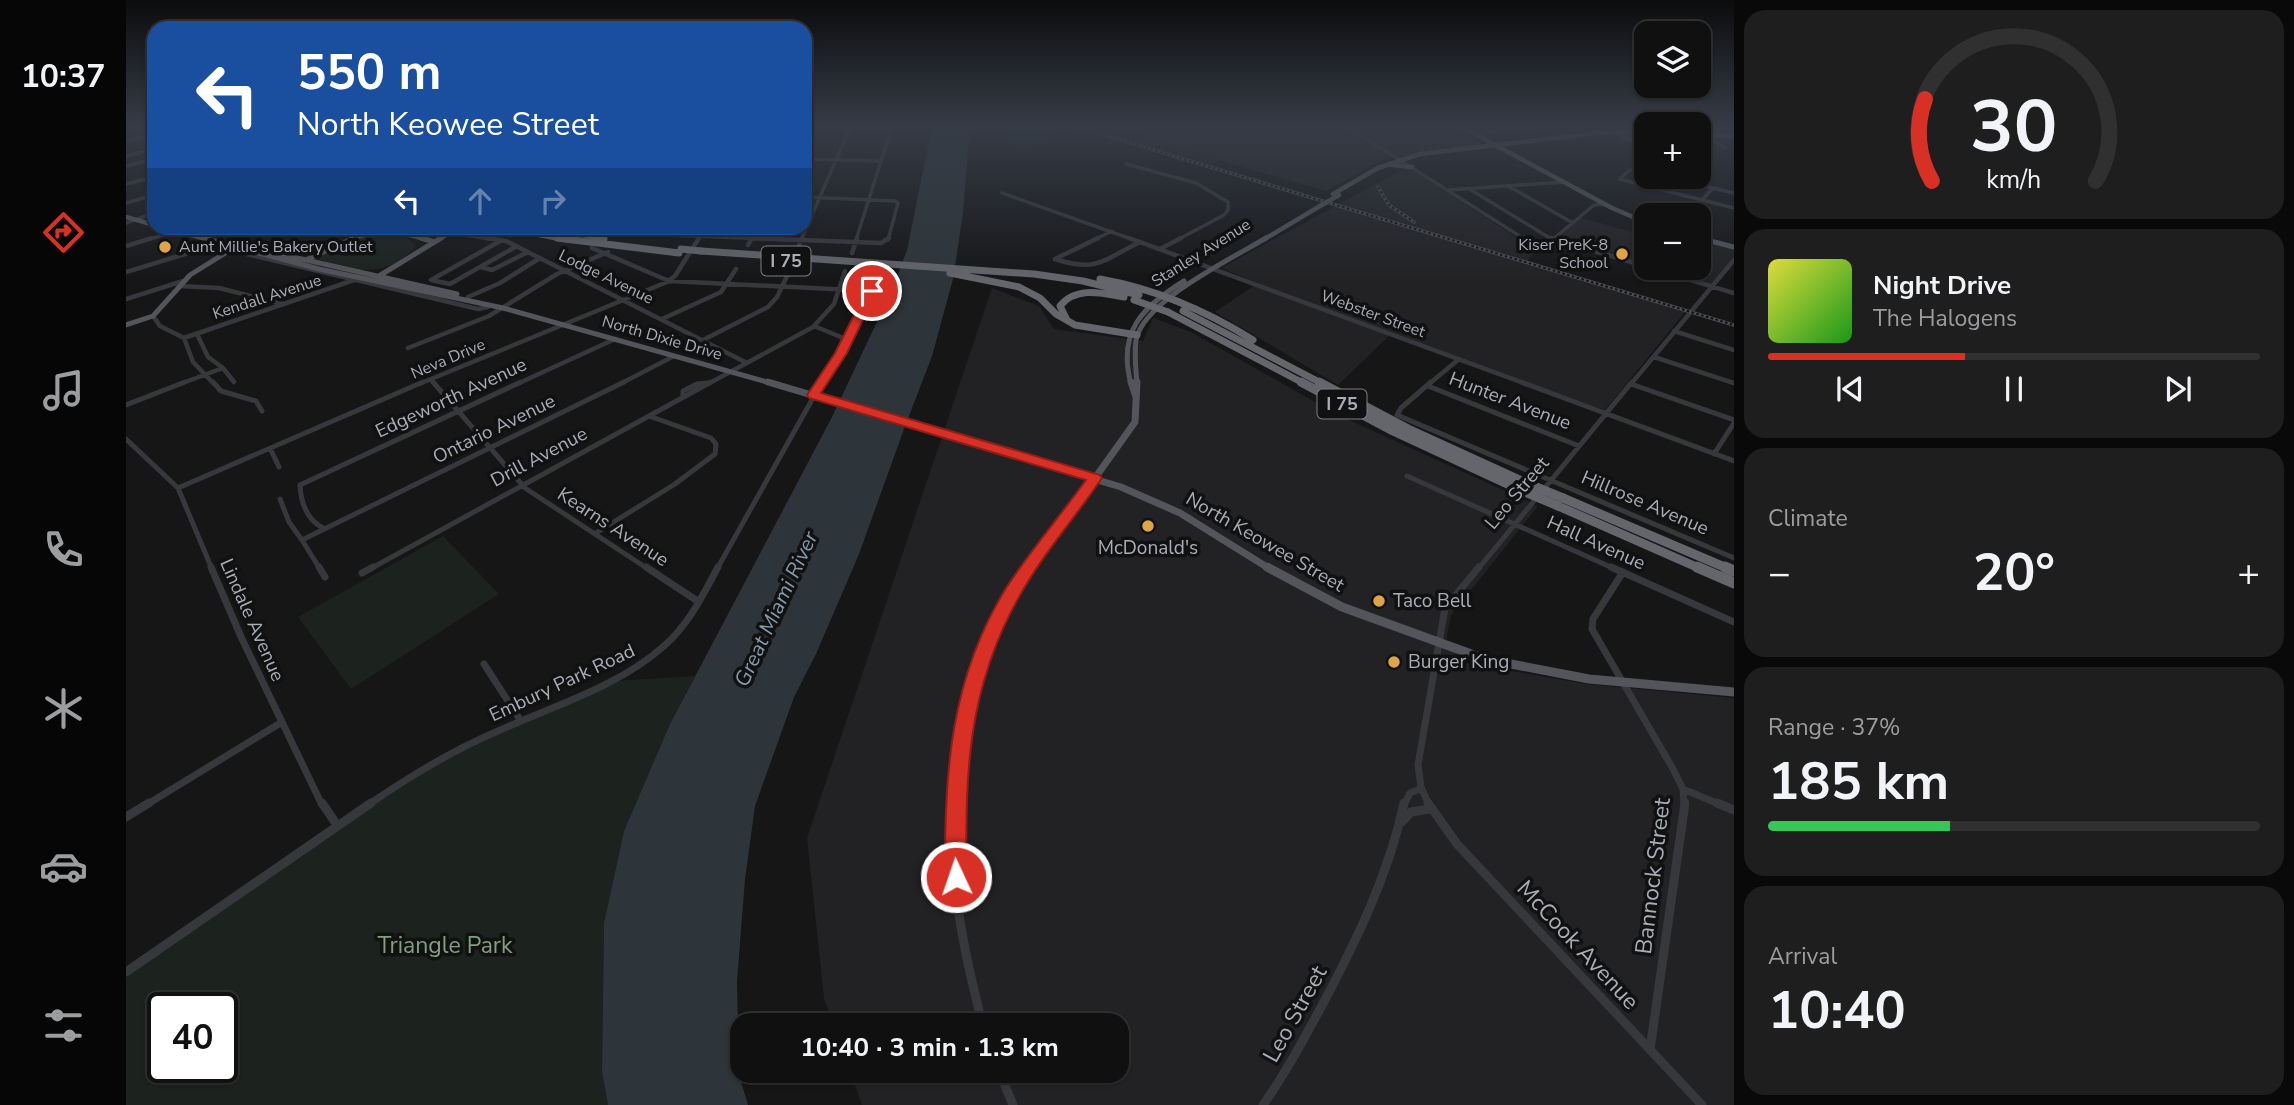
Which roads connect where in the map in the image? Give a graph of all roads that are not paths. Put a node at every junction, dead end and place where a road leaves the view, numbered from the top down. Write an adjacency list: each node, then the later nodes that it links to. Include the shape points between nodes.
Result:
1 (829, 178): 23 (street)
2 (874, 178): 24 (street)
3 (1170, 178): 73 (street, via 1224,197 1228,210)
4 (1363, 178): 20 (main road, Stanley Avenue)
5 (1369, 178): 20 (main road, Stanley Avenue)
6 (1428, 178): 16 (street)
7 (1554, 178): 10 (main road)
8 (1621, 178): 11 (street)
9 (147, 179): 12 (street)
10 (1564, 183): 13 (street); 28 (main road)
11 (1634, 183)
12 (126, 184)
13 (1509, 187): 17 (street); 36 (street)
14 (1713, 188): 19 (street); 25 (street)
15 (1657, 189): 25 (street)
16 (1446, 190): 17 (street); 60 (street, via 1541,249)
17 (1471, 190): 60 (street)
18 (1002, 193): 37 (street, Webster Street)
19 (1734, 193)
20 (1336, 195): 89 (main road, Stanley Avenue, bridge)
21 (147, 197): 26 (street)
22 (812, 197): 23 (street)
23 (821, 198): 24 (street); 31 (street)
24 (867, 199): 62 (street); 62 (street, via 897,202 886,242)
25 (1702, 200): 27 (street); 29 (street)
26 (126, 203)
27 (1699, 203)
28 (1603, 204): 32 (main road); 36 (street, via 1594,205)
29 (1734, 208)
30 (147, 214): 33 (street)
31 (812, 217)
32 (1634, 217)
33 (129, 218): 34 (street); 35 (main road)
34 (126, 223)
35 (147, 223)
36 (1573, 223): 60 (street)
37 (1112, 231): 63 (street, Webster Street); 63 (street, via 1055,258 1090,267)
38 (163, 235): 66 (street)
39 (191, 235): 64 (main road, North Dixie Drive)
40 (360, 235): 57 (main road)
41 (360, 235): 57 (main road)
42 (409, 235): 53 (main road)
43 (439, 235): 55 (main road)
44 (442, 235): 55 (main road)
45 (446, 235): 82 (main road)
46 (464, 235): 58 (street, Lodge Avenue)
47 (548, 235): 68 (highway)
48 (562, 235): 68 (highway, I 75)
49 (593, 235): 76 (highway, I 75)
50 (667, 235): 54 (street)
51 (753, 235): 56 (street)
52 (803, 235): 59 (street)
53 (412, 236): 55 (main road); 72 (main road)
54 (700, 237): 56 (street); 102 (street)
55 (433, 239): 72 (main road); 82 (main road)
56 (751, 239): 59 (street); 65 (street)
57 (348, 240): 85 (main road)
58 (502, 240): 67 (street, Lodge Avenue); 88 (street, via 431,280 449,285)
59 (801, 240): 62 (street); 74 (street)
60 (1552, 240): 108 (street)
61 (1711, 241): 70 (main road)
62 (855, 242): 80 (street)
63 (1140, 242): 73 (street, Webster Street)
64 (221, 243): 69 (main road, North Dixie Drive); 81 (main road); 96 (street)
65 (748, 245)
66 (126, 246)
67 (517, 246): 78 (street, Lodge Avenue); 88 (street)
68 (619, 246): 76 (highway, I 75)
69 (236, 247): 75 (main road, North Dixie Drive); 77 (main road, North Dixie Drive); 81 (main road)
70 (1734, 247)
71 (592, 248): 79 (street)
72 (416, 249): 87 (main road)
73 (1160, 249): 89 (street, Webster Street)
74 (797, 250)
75 (266, 251): 77 (main road); 85 (main road, North Dixie Drive)
76 (680, 251): 86 (highway, I 75, bridge)
77 (250, 252): 85 (main road, North Dixie Drive)
78 (528, 252): 83 (street, Lodge Avenue); 88 (street, via 492,270)
79 (608, 253): 93 (street); 102 (street)
80 (852, 253)
81 (216, 257): 104 (main road)
82 (411, 258): 87 (main road)
83 (540, 258): 93 (street, Lodge Avenue); 113 (street)
84 (1734, 260): 91 (street, Leo Street)
85 (307, 265): 92 (main road, North Dixie Drive); 97 (main road, North Dixie Drive); 101 (street)
86 (875, 265): 98 (highway, I 75); 98 (highway, I 75)
87 (393, 267): 97 (main road); 100 (main road); 103 (main road, via 394,277)
88 (481, 267)
89 (1211, 268): 110 (main road, Stanley Avenue); 112 (main road, Stanley Avenue); 139 (street, Webster Street)
90 (736, 269): 105 (street)
91 (1727, 269): 95 (street); 108 (street, Leo Street)
92 (325, 270): 100 (main road); 101 (main road, North Dixie Drive)
93 (564, 271): 117 (street, Lodge Avenue); 121 (street)
94 (845, 271): 107 (street)
95 (1734, 271)
96 (126, 272)
97 (366, 272): 100 (main road, North Dixie Drive)
98 (979, 272): 112 (highway, via 1104,279); 114 (highway, I 75, via 1061,282); 115 (highway, I 75, via 1067,278); 130 (highway, via 1030,292 1074,325)
99 (788, 275): 106 (street)
100 (380, 276): 103 (main road, North Dixie Drive); 109 (main road)
101 (356, 279): 109 (main road, North Dixie Drive); 119 (street); 120 (street, Kendall Avenue)
102 (669, 281): 105 (street); 117 (street, Neva Drive)
103 (403, 282): 113 (main road, North Dixie Drive)
104 (181, 284): 116 (street); 120 (street); 123 (main road)
105 (728, 284): 106 (street); 124 (street, via 716,295)
106 (782, 286): 107 (street); 133 (street, via 768,307)
107 (839, 287): 127 (street, via 829,311); 134 (street, Embury Park Road, via 871,290)
108 (1712, 287): 111 (street); 128 (street, Leo Street)
109 (413, 290): 119 (main road, North Dixie Drive)
110 (1179, 290): 112 (main road, Stanley Avenue); 118 (highway)
111 (1734, 293)
112 (1167, 294): 118 (highway); 130 (main road, Stanley Avenue)
113 (468, 297): 121 (main road, North Dixie Drive)
114 (1124, 297): 115 (highway, I 75); 130 (highway, via 1081,293 1067,298 1061,312 1073,321)
115 (1137, 297): 122 (highway, I 75, bridge)
116 (126, 299)
117 (623, 301): 124 (street, Lodge Avenue); 125 (street, Neva Drive)
118 (1184, 301): 142 (highway, via 1214,315)
119 (458, 302): 121 (main road, North Dixie Drive)
120 (285, 304): 129 (street, Kendall Avenue)
121 (503, 308): 125 (main road, North Dixie Drive); 135 (street)
122 (1171, 310): 142 (highway, I 75); 169 (highway, I 75, via 1394,431)
123 (153, 316): 126 (main road); 131 (street, via 160,326)
124 (662, 319): 133 (street, Lodge Avenue)
125 (562, 324): 132 (main road, North Dixie Drive); 145 (street, Neva Drive)
126 (126, 325)
127 (814, 326): 134 (street); 140 (street, Drill Avenue)
128 (1674, 331): 136 (street); 138 (street, Leo Street)
129 (197, 334): 131 (street, Kendall Avenue); 141 (street, via 208,357)
130 (1131, 335): 166 (main road, via 1128,375 1137,415)
131 (184, 338): 144 (street, via 193,362)
132 (615, 339): 137 (main road, North Dixie Drive); 154 (street, Edgeworth Avenue)
133 (703, 340): 140 (street, Lodge Avenue)
134 (848, 340): 150 (street, Embury Park Road)
135 (408, 348)
136 (1734, 350)
137 (674, 356): 143 (main road, North Dixie Drive); 160 (street, Ontario Avenue)
138 (1654, 357): 147 (street); 148 (street, Leo Street)
139 (1459, 359): 149 (street); 155 (street, Webster Street)
140 (747, 363): 143 (street, Drill Avenue)
141 (223, 368): 144 (street); 146 (street)
142 (1293, 369): 169 (highway, I 75)
143 (734, 372): 150 (main road, North Dixie Drive); 156 (street, Drill Avenue)
144 (207, 375): 151 (street); 153 (street, via 225,394 256,401)
145 (431, 380): 154 (street, Kearns Avenue); 161 (street, Neva Drive)
146 (234, 382)
147 (1734, 383)
148 (1631, 384): 155 (street, Leo Street); 157 (street)
149 (1428, 386): 159 (street, Hunter Avenue); 167 (street, Hillrose Avenue, via 1401,408 1400,418)
150 (814, 395): 152 (main road, North Dixie Drive); 183 (street, Embury Park Road)
151 (126, 405)
152 (866, 410): 166 (main road, North Keowee Street)
153 (262, 411)
154 (460, 412): 160 (street, Kearns Avenue); 174 (street, Edgeworth Avenue, via 300,485 311,518)
155 (1606, 414): 159 (street, Leo Street); 162 (street, Webster Street)
156 (649, 416): 168 (street, Drill Avenue); 175 (street, via 710,438 715,454)
157 (1734, 422): 162 (street)
158 (126, 439): 170 (street, Lindale Avenue)
159 (1580, 446): 167 (street, Leo Street)
160 (492, 447): 168 (street, Kearns Avenue); 174 (street, Ontario Avenue)
161 (270, 449): 164 (street); 170 (street, Neva Drive)
162 (1714, 454): 163 (street, Webster Street)
163 (1734, 461)
164 (279, 467)
165 (1407, 476): 173 (street, Hall Avenue)
166 (1095, 478): 185 (main road, North Keowee Street, via 1164,504 1320,597); 199 (street, via 1004,606 980,662 966,711 955,801 956,877 964,944)
167 (1550, 480): 173 (street, Leo Street); 177 (street, Hillrose Avenue)
168 (523, 483): 175 (street, Kearns Avenue); 180 (street, Drill Avenue)
169 (1521, 485): 172 (highway, I 75, bridge)
170 (178, 488): 190 (street, Lindale Avenue)
171 (280, 499): 176 (street)
172 (1560, 502): 179 (highway, I 75); 182 (highway, I 75)
173 (1515, 524): 178 (street, Hall Avenue); 185 (street, Leo Street, via 1444,608)
174 (327, 529): 176 (street, Ontario Avenue)
175 (596, 533): 183 (street, Kearns Avenue)
176 (302, 540): 181 (street)
177 (1734, 558)
178 (1623, 572): 184 (street, Hall Avenue); 187 (street, Bannock Street, via 1591,623)
179 (1734, 572)
180 (362, 573)
181 (325, 577)
182 (1734, 583)
183 (699, 601): 189 (street, Embury Park Road, via 677,635 645,663)
184 (1734, 622)
185 (1438, 643): 187 (main road, North Keowee Street, via 1485,659); 191 (street, Leo Street, via 1419,753)
186 (484, 664): 189 (street)
187 (1623, 683): 188 (main road, North Keowee Street); 192 (street, Bannock Street)
188 (1734, 692)
189 (521, 721): 197 (street, Embury Park Road, via 438,759)
190 (282, 722): 195 (street); 197 (street, Lindale Avenue, via 325,810)
191 (1420, 789): 193 (street, Leo Street); 196 (street, Leo Street, via 1405,799)
192 (1683, 789): 194 (street); 200 (street, Bannock Street, via 1685,807)
193 (1430, 809): 196 (street, via 1411,812); 200 (street, McCook Avenue, via 1457,845)
194 (1734, 810)
195 (126, 817)
196 (1401, 823): 203 (street, Leo Street, via 1365,924 1287,1070)
197 (337, 825): 198 (street, Embury Park Road)
198 (126, 972)
199 (980, 1013)
200 (1650, 1050): 204 (street, McCook Avenue)
201 (1004, 1083): 202 (street)
202 (1013, 1105)
203 (1263, 1105)
204 (1702, 1105)

